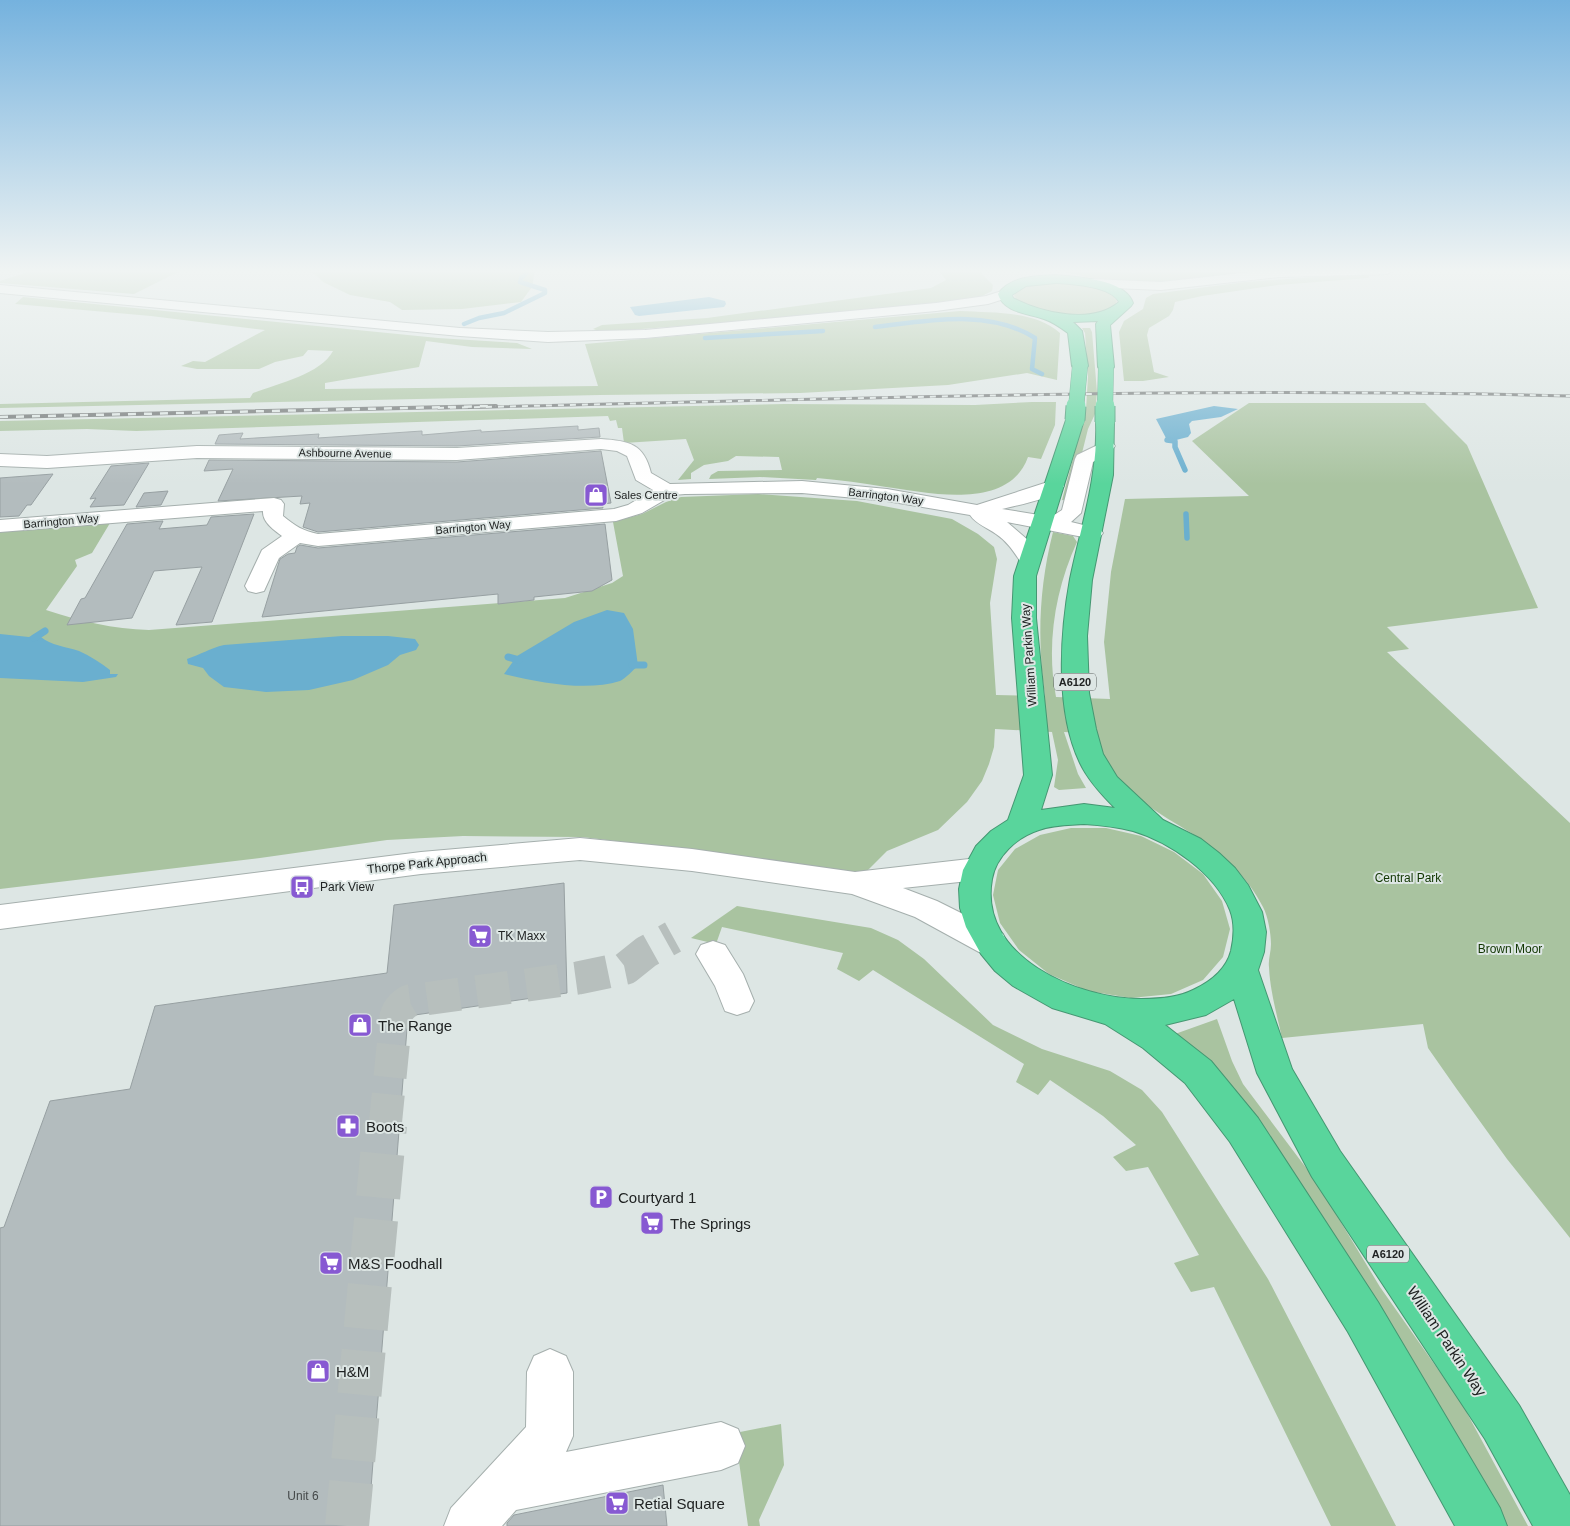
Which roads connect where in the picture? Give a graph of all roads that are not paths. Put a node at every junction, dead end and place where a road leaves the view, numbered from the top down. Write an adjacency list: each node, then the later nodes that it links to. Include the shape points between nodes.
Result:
1 (1076, 341): 5 (highway, William Parkin Way, bridge, via 1080,366 1075,420)
2 (1104, 341): 3 (highway, A6120, bridge)
3 (1106, 446): 8 (street, via 1084,459 1071,513); 10 (highway, A6120)
4 (0, 460): 6 (street, Ashbourne Avenue, via 47,462 197,452 457,454 601,444 631,451 639,458 642,474 648,481)
5 (1054, 486): 7 (street, via 1005,503); 8 (highway, William Parkin Way)
6 (668, 490): 7 (street, Barrington Way, via 802,487 887,495); 11 (street, Barrington Way, via 635,509 616,515 318,540)
7 (961, 507): 8 (street, Barrington Way); 12 (street, Barrington Way, via 999,526 1026,549)
8 (1048, 523): 10 (street); 12 (highway, William Parkin Way)
9 (0, 526): 11 (street, Barrington Way, via 274,504 273,517)
10 (1093, 533): 15 (highway, A6120, via 1074,625 1076,690 1084,740 1101,776)
11 (295, 537): 13 (street, via 270,554)
12 (1030, 560): 14 (highway, William Parkin Way, via 1025,576 1024,618 1038,775)
13 (256, 586)
14 (1021, 826): 15 (highway, via 1051,817 1084,814); 16 (highway, via 986,853)
15 (1154, 827): 21 (highway, via 1186,843 1213,864 1235,888 1248,916 1250,943)
16 (978, 869): 17 (street, Thorpe Park Approach); 19 (highway, via 973,892 978,917)
17 (855, 883): 18 (street, Thorpe Park Approach, via 757,868 580,848 421,863); 19 (street, Thorpe Park Approach, via 926,909)
18 (0, 917)
19 (991, 943): 23 (highway, via 1027,978 1069,1001)
20 (713, 954): 22 (street)
21 (1241, 969): 23 (highway, via 1221,991 1192,1007 1155,1014); 29 (highway, William Parkin Way / A6120, via 1275,1073 1326,1164 1502,1422)
22 (737, 1001)
23 (1114, 1013): 28 (highway, via 1156,1038 1198,1072 1244,1130 1363,1317)
24 (550, 1372): 26 (street, via 550,1436)
25 (721, 1446): 26 (street)
26 (503, 1488): 27 (street)
27 (469, 1526)
28 (1482, 1526)
29 (1560, 1526)

